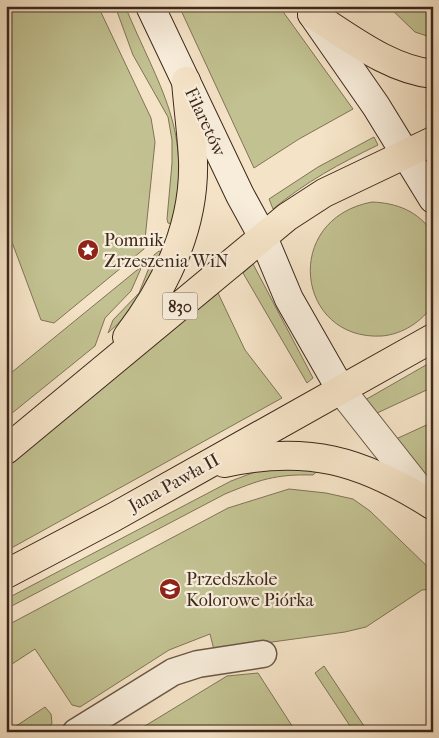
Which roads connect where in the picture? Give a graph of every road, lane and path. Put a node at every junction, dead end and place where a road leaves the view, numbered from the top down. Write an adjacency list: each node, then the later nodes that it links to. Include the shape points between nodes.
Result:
1 (150, 6): 4 (main road, Filaretów)
2 (309, 10): 3 (main road, via 369,50 410,70); 6 (main road)
3 (433, 74)
4 (186, 81): 8 (main road, Filaretów); 10 (main road, via 193,162 191,197 179,246 160,290)
5 (433, 141): 6 (main road, 830)
6 (406, 155): 7 (main road); 8 (main road, 830, via 324,193)
7 (433, 199)
8 (263, 237): 10 (main road, 830); 11 (main road, Filaretów, via 290,299)
9 (433, 338): 11 (main road, Jana Pawła II)
10 (97, 376): 12 (main road, 830)
11 (341, 390): 13 (main road, Jana Pawła II); 14 (main road)
12 (6, 450)
13 (203, 468): 14 (main road, via 271,456 327,458 385,477); 15 (main road, Jana Pawła II)
14 (432, 506)
15 (6, 574)
16 (263, 654): 17 (street, via 198,664 173,672)
17 (76, 732)

